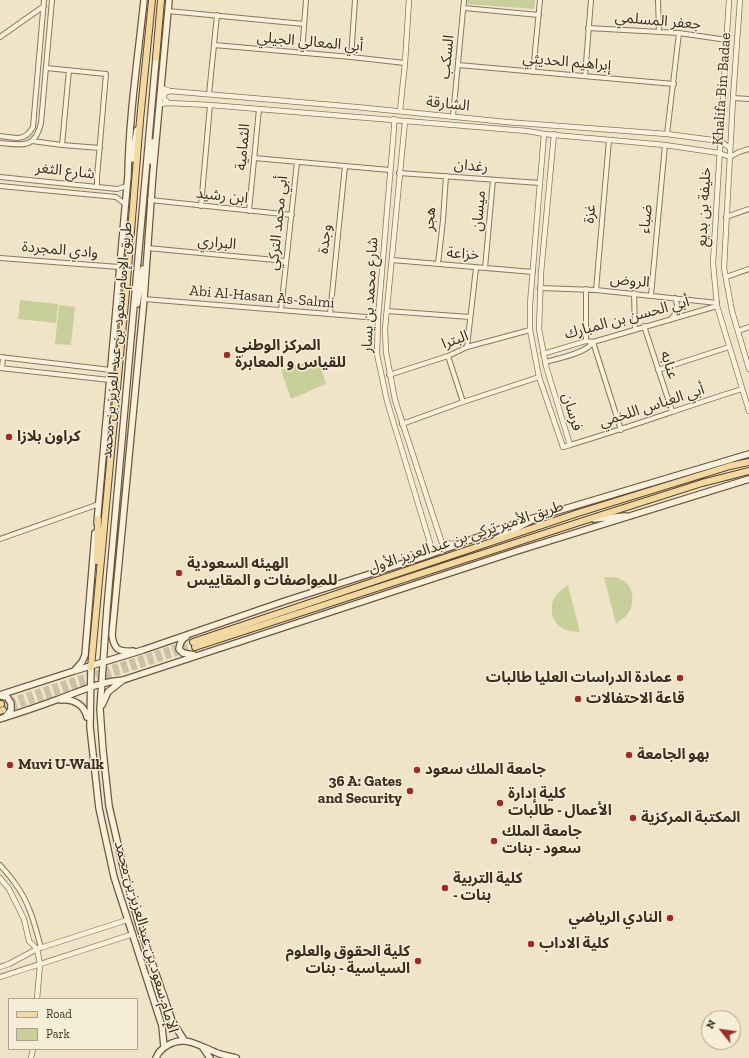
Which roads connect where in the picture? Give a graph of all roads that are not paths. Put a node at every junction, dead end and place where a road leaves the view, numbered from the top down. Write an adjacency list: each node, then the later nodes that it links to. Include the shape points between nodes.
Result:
1 (44, 0): 16 (street)
2 (52, 0): 33 (street)
3 (144, 0): 81 (main road)
4 (152, 0): 52 (main road, طريق الإمام سعود بن عبد العزيز بن محمد)
5 (161, 0): 30 (main road, طريق الإمام سعود بن عبد العزيز بن محمد)
6 (169, 0): 18 (main road)
7 (306, 0): 21 (street)
8 (356, 0): 29 (street)
9 (409, 0): 31 (street)
10 (464, 0): 17 (street, السكب)
11 (540, 0): 19 (street)
12 (591, 0): 22 (street)
13 (658, 0): 23 (street)
14 (729, 0): 26 (street, خليفة بن بديع)
15 (740, 0): 41 (street, Khalifa Bin Badae)
16 (44, 6): 25 (street); 62 (street, via 33,127 29,134 22,138)
17 (464, 8): 19 (street); 32 (street, السكب)
18 (168, 11): 20 (street); 38 (main road)
19 (539, 14): 35 (street)
20 (217, 16): 21 (street); 27 (street)
21 (304, 24): 28 (street)
22 (588, 28): 23 (street, جعفر المسلمي); 36 (street)
23 (659, 32): 24 (street, جعفر المسلمي)
24 (679, 33): 26 (street, جعفر المسلمي); 37 (street)
25 (0, 37)
26 (727, 40): 65 (street, خليفة بن بديع)
27 (214, 45): 28 (street, أبي المعالي الجيلي); 40 (street)
28 (302, 53): 29 (street, أبي المعالي الجيلي)
29 (351, 56): 31 (street, أبي المعالي الجيلي)
30 (156, 58): 55 (main road, طريق الإمام سعود بن عبد العزيز بن محمد)
31 (405, 63): 48 (street)
32 (458, 65): 35 (street, إبراهيم الحديثي); 49 (street, السكب)
33 (46, 68): 34 (street); 64 (street, via 41,123 38,134)
34 (69, 70): 67 (street); 69 (street, via 106,74)
35 (533, 72): 36 (street, إبراهيم الحديثي)
36 (585, 76): 37 (street, إبراهيم الحديثي)
37 (674, 84): 61 (street)
38 (161, 88): 39 (street, الشارقة); 44 (main road)
39 (170, 91): 40 (street, الشارقة); 43 (street, via 164,96)
40 (209, 94): 46 (street, الشارقة)
41 (733, 98): 42 (street); 70 (street, Khalifa Bin Badae)
42 (749, 98)
43 (169, 103): 44 (street, الشارقة); 45 (street, الشارقة)
44 (160, 104): 79 (main road)
45 (210, 105): 47 (street, الشارقة); 92 (street)
46 (356, 107): 48 (street, الشارقة); 50 (street)
47 (259, 109): 50 (street, الشارقة); 75 (street, الثمامية)
48 (400, 111): 49 (street, الشارقة)
49 (453, 116): 54 (street, الشارقة)
50 (355, 117): 51 (street, الشارقة)
51 (394, 119): 53 (street, الشارقة); 56 (street, شارع محمد بن يسار)
52 (140, 120): 81 (main road); 168 (main road, طريق الإمام سعود بن عبد العزيز بن محمد)
53 (405, 121): 57 (street, الشارقة); 58 (street, شارع محمد بن يسار)
54 (506, 122): 57 (street); 61 (street, الشارقة)
55 (150, 124): 79 (main road); 127 (main road, طريق الإمام سعود بن عبد العزيز بن محمد)
56 (394, 128): 58 (street, via 398,127); 78 (street, شارع محمد بن يسار)
57 (505, 129): 59 (street, الشارقة)
58 (404, 131): 80 (street, شارع محمد بن يسار)
59 (544, 134): 60 (street, الشارقة); 85 (street, فرسان)
60 (554, 134): 63 (street, الشارقة); 108 (street, فرسان)
61 (667, 134): 65 (street, الشارقة)
62 (0, 136)
63 (609, 140): 68 (street, الشارقة); 110 (street, غزة)
64 (32, 141): 66 (street, via 23,145); 67 (street)
65 (720, 141): 70 (street, الشارقة); 73 (street, خليفة بن بديع)
66 (0, 143)
67 (62, 145): 69 (street)
68 (665, 145): 73 (street, الشارقة); 112 (street, ضباء)
69 (100, 148): 87 (street)
70 (730, 148): 72 (street); 74 (street, Khalifa Bin Badae)
71 (749, 149): 72 (street)
72 (739, 152): 74 (street)
73 (719, 153): 74 (street, الشارقة); 115 (street, خليفة بن بديع, via 713,263)
74 (730, 157): 96 (street, Khalifa Bin Badae)
75 (254, 158): 76 (street); 94 (street, الثمامية)
76 (297, 162): 77 (street); 95 (street, أبي محمد التركي)
77 (345, 166): 78 (street); 118 (street, وجدة)
78 (390, 170): 120 (street, شارع محمد بن يسار)
79 (153, 173): 90 (main road)
80 (399, 173): 82 (street, رغدان); 99 (street, شارع محمد بن يسار)
81 (128, 175): 88 (main road)
82 (446, 176): 84 (street, رغدان); 101 (street, هجر)
83 (0, 177): 87 (street, شارع الثغر)
84 (494, 180): 85 (street, رغدان); 104 (street, ميسان)
85 (540, 183): 106 (street, فرسان)
86 (0, 186): 89 (street, شارع الثغر)
87 (95, 186): 88 (street, شارع الثغر, via 117,189); 89 (street)
88 (127, 186): 91 (main road)
89 (93, 195): 91 (street, شارع الثغر, via 116,197)
90 (150, 200): 92 (street, ابن رشيد); 97 (main road)
91 (125, 204): 102 (main road)
92 (201, 206): 94 (street, ابن رشيد)
93 (749, 209): 96 (street)
94 (249, 211): 95 (street, ابن رشيد)
95 (292, 215): 100 (street, أبي محمد التركي)
96 (726, 217): 107 (street, Khalifa Bin Badae)
97 (147, 248): 100 (street, البراري); 114 (main road); 127 (main road)
98 (0, 258): 102 (street, وادي المجردة)
99 (392, 260): 101 (street, خزاعة); 117 (street, شارع محمد بن يسار)
100 (286, 261): 116 (street, أبي محمد التركي)
101 (438, 264): 103 (street, خزاعة)
102 (119, 267): 139 (main road)
103 (476, 268): 104 (street, خزاعة); 119 (street)
104 (485, 268): 106 (street, خزاعة)
105 (749, 269): 107 (street)
106 (533, 272): 125 (street, فرسان)
107 (726, 277): 126 (street, Khalifa Bin Badae)
108 (540, 288): 109 (street, الروض); 134 (street, فرسان, via 539,329)
109 (586, 289): 110 (street, الروض); 128 (street)
110 (596, 290): 111 (street, الروض)
111 (634, 293): 112 (street, الروض); 124 (street)
112 (651, 295): 113 (street, الروض)
113 (675, 298): 115 (street, الروض); 121 (street, via 676,312)
114 (144, 299): 116 (street, Abi Al-Hasan As-Salmi); 167 (main road)
115 (717, 304): 121 (street, أبي الحسن بن المبارك); 131 (street, خليفة بن بديع)
116 (281, 310): 118 (street, Abi Al-Hasan As-Salmi)
117 (387, 311): 119 (street); 141 (street, شارع محمد بن يسار, via 385,337)
118 (330, 314): 120 (street, Abi Al-Hasan As-Salmi)
119 (470, 317): 130 (street)
120 (378, 318): 162 (street, شارع محمد بن يسار, via 377,354 387,401)
121 (672, 319): 122 (street, أبي الحسن بن المبارك)
122 (644, 326): 124 (street, أبي الحسن بن المبارك); 140 (street, عنابه)
123 (749, 327): 126 (street)
124 (635, 329): 129 (street, أبي الحسن بن المبارك)
125 (530, 330): 130 (street, البترا); 135 (street, فرسان)
126 (738, 331): 138 (street, Khalifa Bin Badae)
127 (131, 332): 169 (main road, طريق الإمام سعود بن عبد العزيز بن محمد)
128 (586, 341): 129 (street, أبي الحسن بن المبارك); 134 (street, أبي الحسن بن المبارك)
129 (593, 342): 134 (street, via 585,350); 150 (street)
130 (467, 347): 132 (street, البترا)
131 (729, 347): 140 (street); 145 (street, خليفة بن بديع)
132 (448, 356): 141 (street, البترا); 146 (street)
133 (2, 357): 136 (street); 137 (street)
134 (544, 358): 135 (street); 151 (street, فرسان)
135 (536, 359): 143 (street, فرسان)
136 (1, 368): 142 (street)
137 (95, 368): 139 (street); 142 (street)
138 (749, 369)
139 (111, 370): 144 (main road)
140 (658, 370): 147 (street, عنابه)
141 (389, 375): 149 (street, شارع محمد بن يسار)
142 (94, 377): 144 (street)
143 (539, 377): 146 (street); 151 (street, فرسان, via 563,447)
144 (110, 380): 156 (main road)
145 (742, 389): 147 (street, أبي العباس اللخمي); 148 (street, خليفة بن بديع)
146 (463, 402): 149 (street)
147 (672, 411): 150 (street, أبي العباس اللخمي)
148 (749, 411)
149 (402, 424): 161 (street, شارع محمد بن يسار)
150 (621, 430): 151 (street, أبي العباس اللخمي)
151 (570, 445)
152 (749, 454): 157 (main road)
153 (749, 462): 164 (main road, طريق الأمير تركي بن عبدالعزيز الأول)
154 (749, 471): 160 (main road, طريق الأمير تركي بن عبدالعزيز الأول, via 702,483)
155 (749, 478): 158 (main road)
156 (98, 504): 159 (main road); 163 (street)
157 (539, 516): 164 (main road); 165 (main road)
158 (630, 516): 160 (main road); 172 (main road)
159 (98, 519): 168 (main road); 175 (main road, via 85,650 82,662)
160 (586, 520): 164 (main road, طريق الأمير تركي بن عبدالعزيز الأول, via 194,644)
161 (436, 525): 162 (street, via 436,534 431,535); 165 (street, شارع محمد بن يسار, via 442,543)
162 (426, 530): 166 (street, شارع محمد بن يسار, via 431,548)
163 (0, 539)
164 (490, 542)
165 (459, 544): 166 (main road)
166 (423, 557): 170 (main road)
167 (118, 584): 169 (main road); 171 (main road, via 113,644 123,652)
168 (97, 593): 174 (main road, طريق الإمام سعود بن عبد العزيز بن محمد)
169 (105, 623): 173 (main road, طريق الإمام سعود بن عبد العزيز بن محمد)
170 (194, 632): 171 (main road); 172 (main road, via 182,639 179,649 183,653)
171 (143, 650): 173 (main road)
172 (198, 656): 176 (main road)
173 (102, 664): 174 (main road); 177 (main road, طريق الإمام سعود بن عبد العزيز بن محمد)
174 (91, 667): 175 (main road); 178 (main road, الإمام سعود بن عبدالعزيز بن محمد)
175 (74, 671): 179 (main road)
176 (123, 680): 177 (main road); 181 (main road, via 108,692)
177 (102, 683): 178 (main road); 181 (main road, الإمام سعود بن عبدالعزيز بن محمد)
178 (90, 686): 180 (main road); 183 (main road, الإمام سعود بن عبدالعزيز بن محمد)
179 (0, 695): 182 (main road, via 10,700 12,707 10,713)
180 (56, 700): 182 (main road); 183 (main road, via 67,699 78,704 86,712)
181 (100, 709): 184 (main road, الإمام سعود بن عبدالعزيز بن محمد)
182 (0, 719)
183 (90, 727): 185 (main road, الإمام سعود بن عبدالعزيز بن محمد)
184 (103, 751): 185 (main road); 195 (main road, الإمام سعود بن عبدالعزيز بن محمد, via 109,806 125,875 172,1021)
185 (92, 753): 188 (main road, الإمام سعود بن عبدالعزيز بن محمد, via 99,808 114,877)
186 (0, 865): 190 (street, via 24,897 41,948)
187 (0, 878): 190 (street, via 9,889 24,919 29,941)
188 (127, 920): 189 (main road, الإمام سعود بن عبدالعزيز بن محمد); 190 (street)
189 (133, 934): 191 (street); 197 (main road, الإمام سعود بن عبدالعزيز بن محمد, via 162,1026)
190 (37, 949): 191 (street); 192 (street)
191 (40, 964): 193 (street); 194 (street)
192 (0, 967)
193 (0, 977)
194 (37, 998)
195 (184, 1040): 196 (main road); 197 (main road)
196 (199, 1045): 199 (main road); 200 (main road)
197 (164, 1047): 198 (main road)
198 (156, 1058)
199 (210, 1058)
200 (236, 1058)

